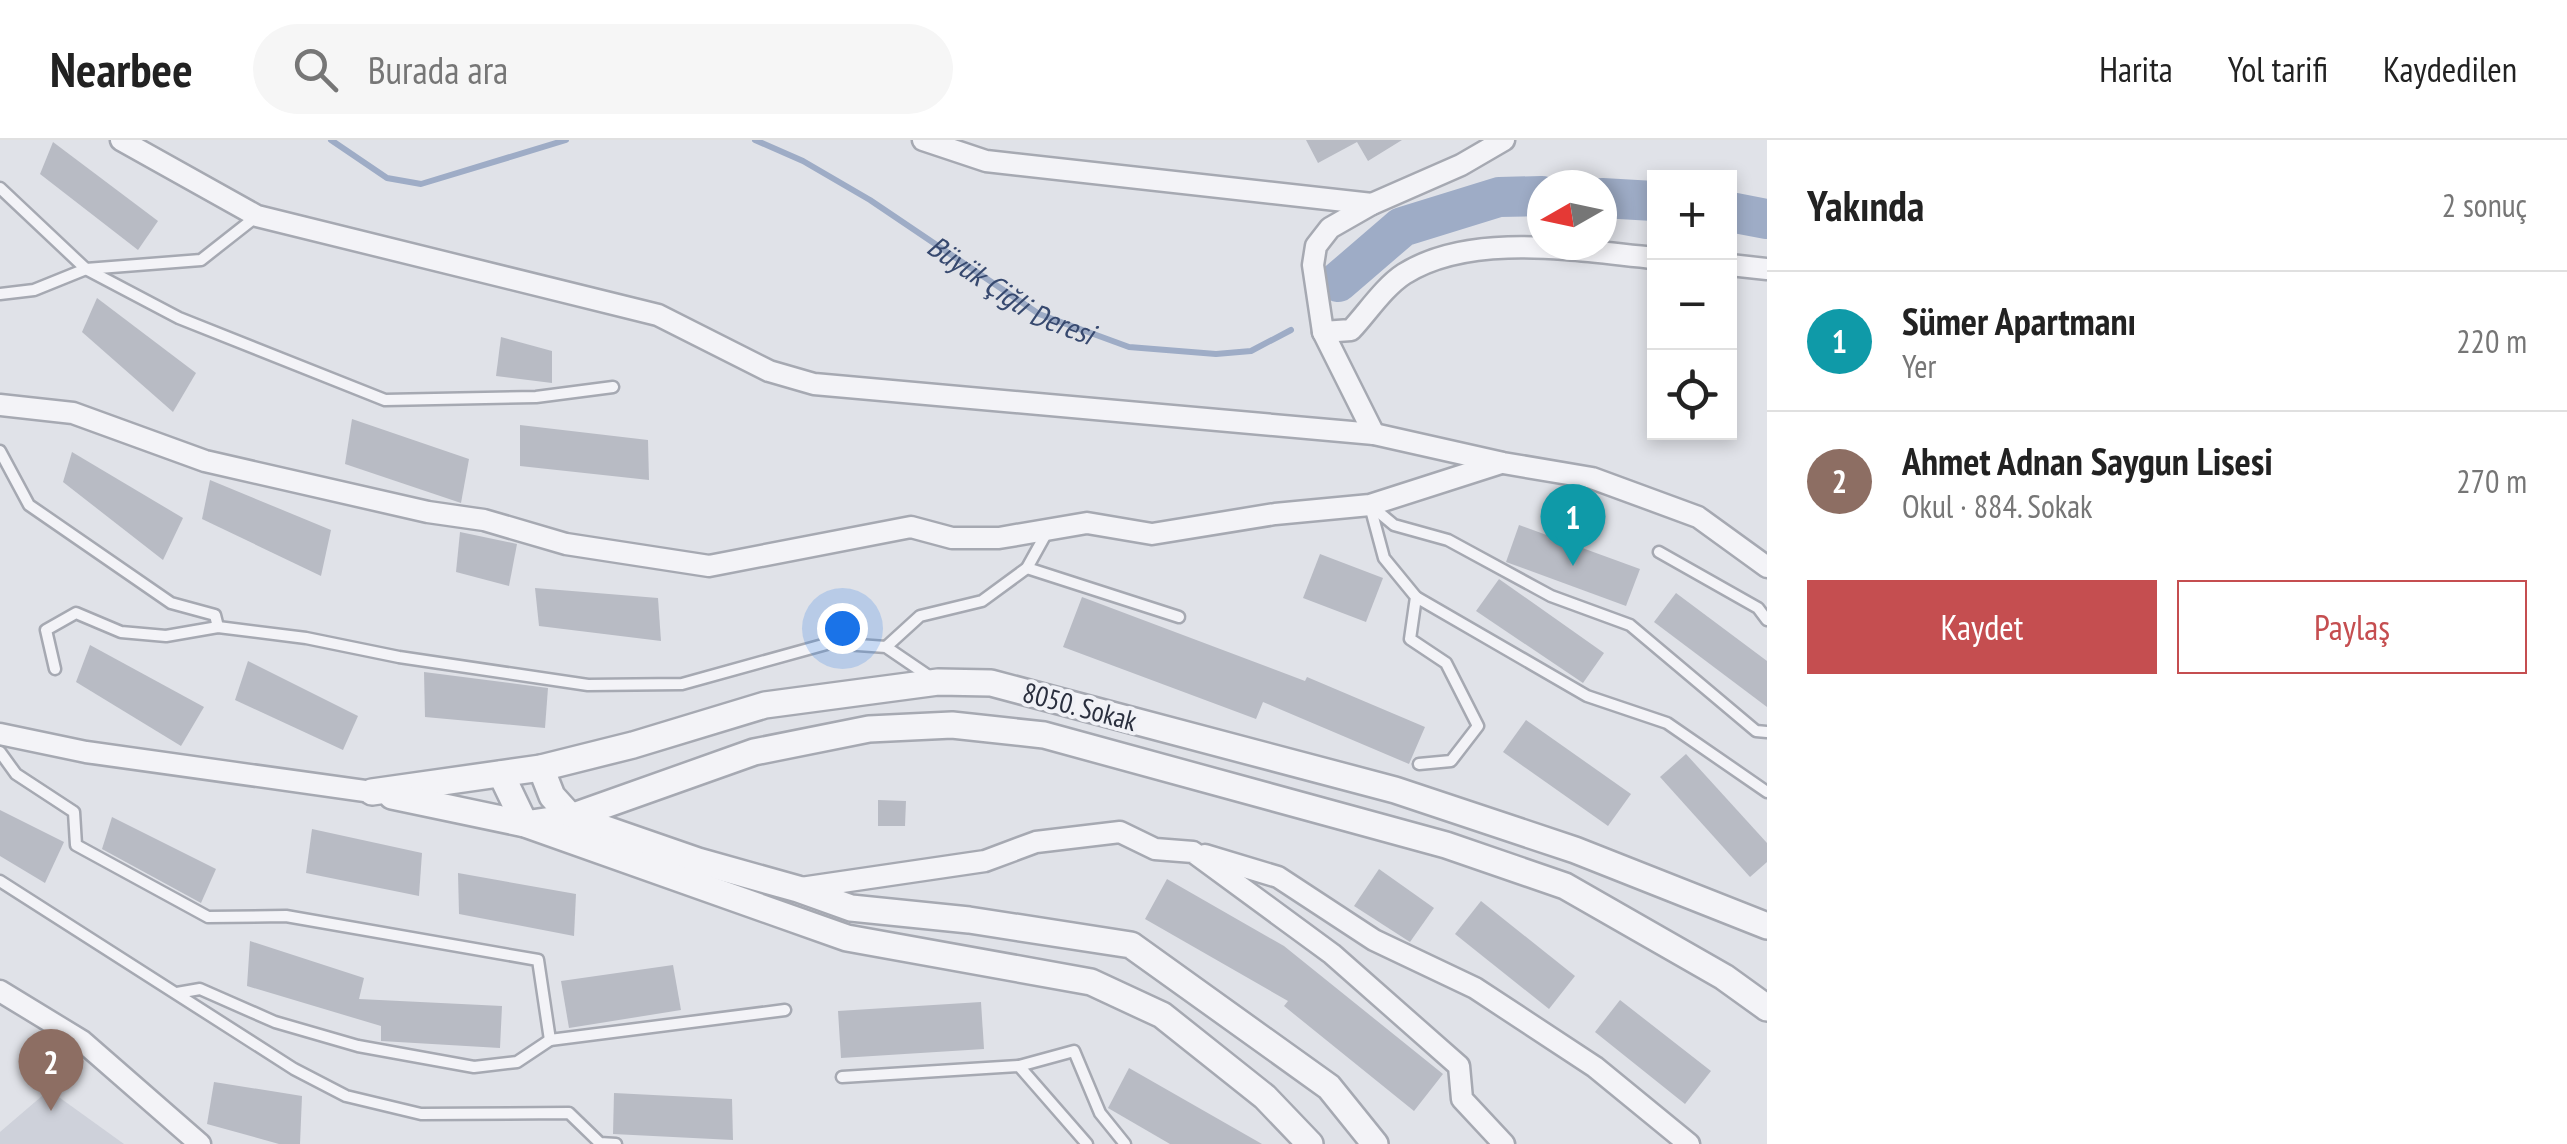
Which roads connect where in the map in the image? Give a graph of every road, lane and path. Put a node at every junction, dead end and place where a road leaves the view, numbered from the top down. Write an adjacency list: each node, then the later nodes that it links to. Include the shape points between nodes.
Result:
1 (121, 140): 6 (street)
2 (924, 140): 5 (street, via 1003,164)
3 (1504, 140): 5 (street)
4 (0, 188): 9 (lane)
5 (1372, 204): 12 (street, via 1330,228 1316,246)
6 (257, 216): 9 (lane, via 201,260); 15 (street, via 658,315 769,371 814,384)
7 (1647, 257): 12 (street, via 1504,247 1440,258 1402,275 1351,330)
8 (1737, 266): 10 (street)
9 (86, 269): 11 (lane, via 34,290); 13 (lane, via 179,318 385,400)
10 (1767, 269)
11 (0, 294)
12 (1323, 332): 15 (street)
13 (613, 387)
14 (0, 405): 19 (street, via 73,413 205,461 484,520 566,544 708,566 910,527 952,538)
15 (1374, 434): 17 (street)
16 (0, 451): 26 (lane, via 29,504 171,603 215,615)
17 (1503, 462): 18 (street); 21 (street, via 1592,478 1698,517)
18 (1370, 505): 19 (street, via 1152,534 1087,523); 23 (lane, via 1384,558); 31 (lane, via 1394,524 1448,540 1551,596 1630,625)
19 (1048, 531): 22 (lane)
20 (1658, 552): 25 (lane, via 1758,608)
21 (1767, 566)
22 (1027, 568): 24 (lane); 27 (lane, via 982,600 920,616)
23 (1416, 597): 33 (lane, via 1410,639 1446,663 1478,726 1451,760); 37 (lane, via 1588,696 1667,723)
24 (1179, 617)
25 (1767, 620)
26 (218, 628): 27 (lane, via 588,684 682,684 830,642); 28 (lane, via 166,636 121,632 76,613 46,630)
27 (886, 647): 29 (lane)
28 (56, 669)
29 (938, 682): 34 (street, 8050. Sokak, via 764,705); 43 (street, 8050. Sokak, via 991,683 1395,790 1575,850)
30 (0, 734): 36 (street)
31 (1764, 734)
32 (0, 752): 50 (lane, via 16,774 74,812 76,844 208,917 286,916 538,960)
33 (1419, 764)
34 (541, 768): 35 (street, 8050. Sokak); 38 (street, via 552,796)
35 (501, 774): 36 (street, 8050. Sokak); 39 (street)
36 (372, 792): 39 (street)
37 (1767, 792)
38 (571, 816): 39 (street, 8050. Sokak); 42 (street); 48 (street, 8050. Sokak, via 754,752 869,729 952,725 1044,735 1446,844 1565,886)
39 (524, 824): 57 (street, via 847,938 1091,982 1162,1016 1265,1097)
40 (1193, 852): 42 (street, via 1155,848 1120,832 1036,842 985,861); 59 (street, via 1332,954 1460,1066 1462,1099); 60 (street, via 1278,876 1374,940 1475,988 1596,1066)
41 (0, 881): 47 (lane)
42 (798, 889): 58 (street, via 850,908 1131,945 1329,1086)
43 (1742, 917): 44 (street, 8050. Sokak); 45 (street)
44 (1767, 926)
45 (1767, 935)
46 (0, 991): 53 (street, via 82,1041)
47 (177, 993): 50 (lane, via 200,989 275,1022 358,1046 474,1066 517,1062); 54 (lane, via 346,1096 421,1114 569,1113 600,1143)
48 (1767, 1008)
49 (784, 1010): 50 (lane)
50 (550, 1040)
51 (1019, 1066): 52 (lane); 55 (lane); 56 (lane, via 1074,1051 1100,1113)
52 (842, 1077)
53 (200, 1144)
54 (616, 1144)
55 (1087, 1144)
56 (1125, 1144)
57 (1310, 1144)
58 (1375, 1144)
59 (1504, 1144)
60 (1689, 1144)

